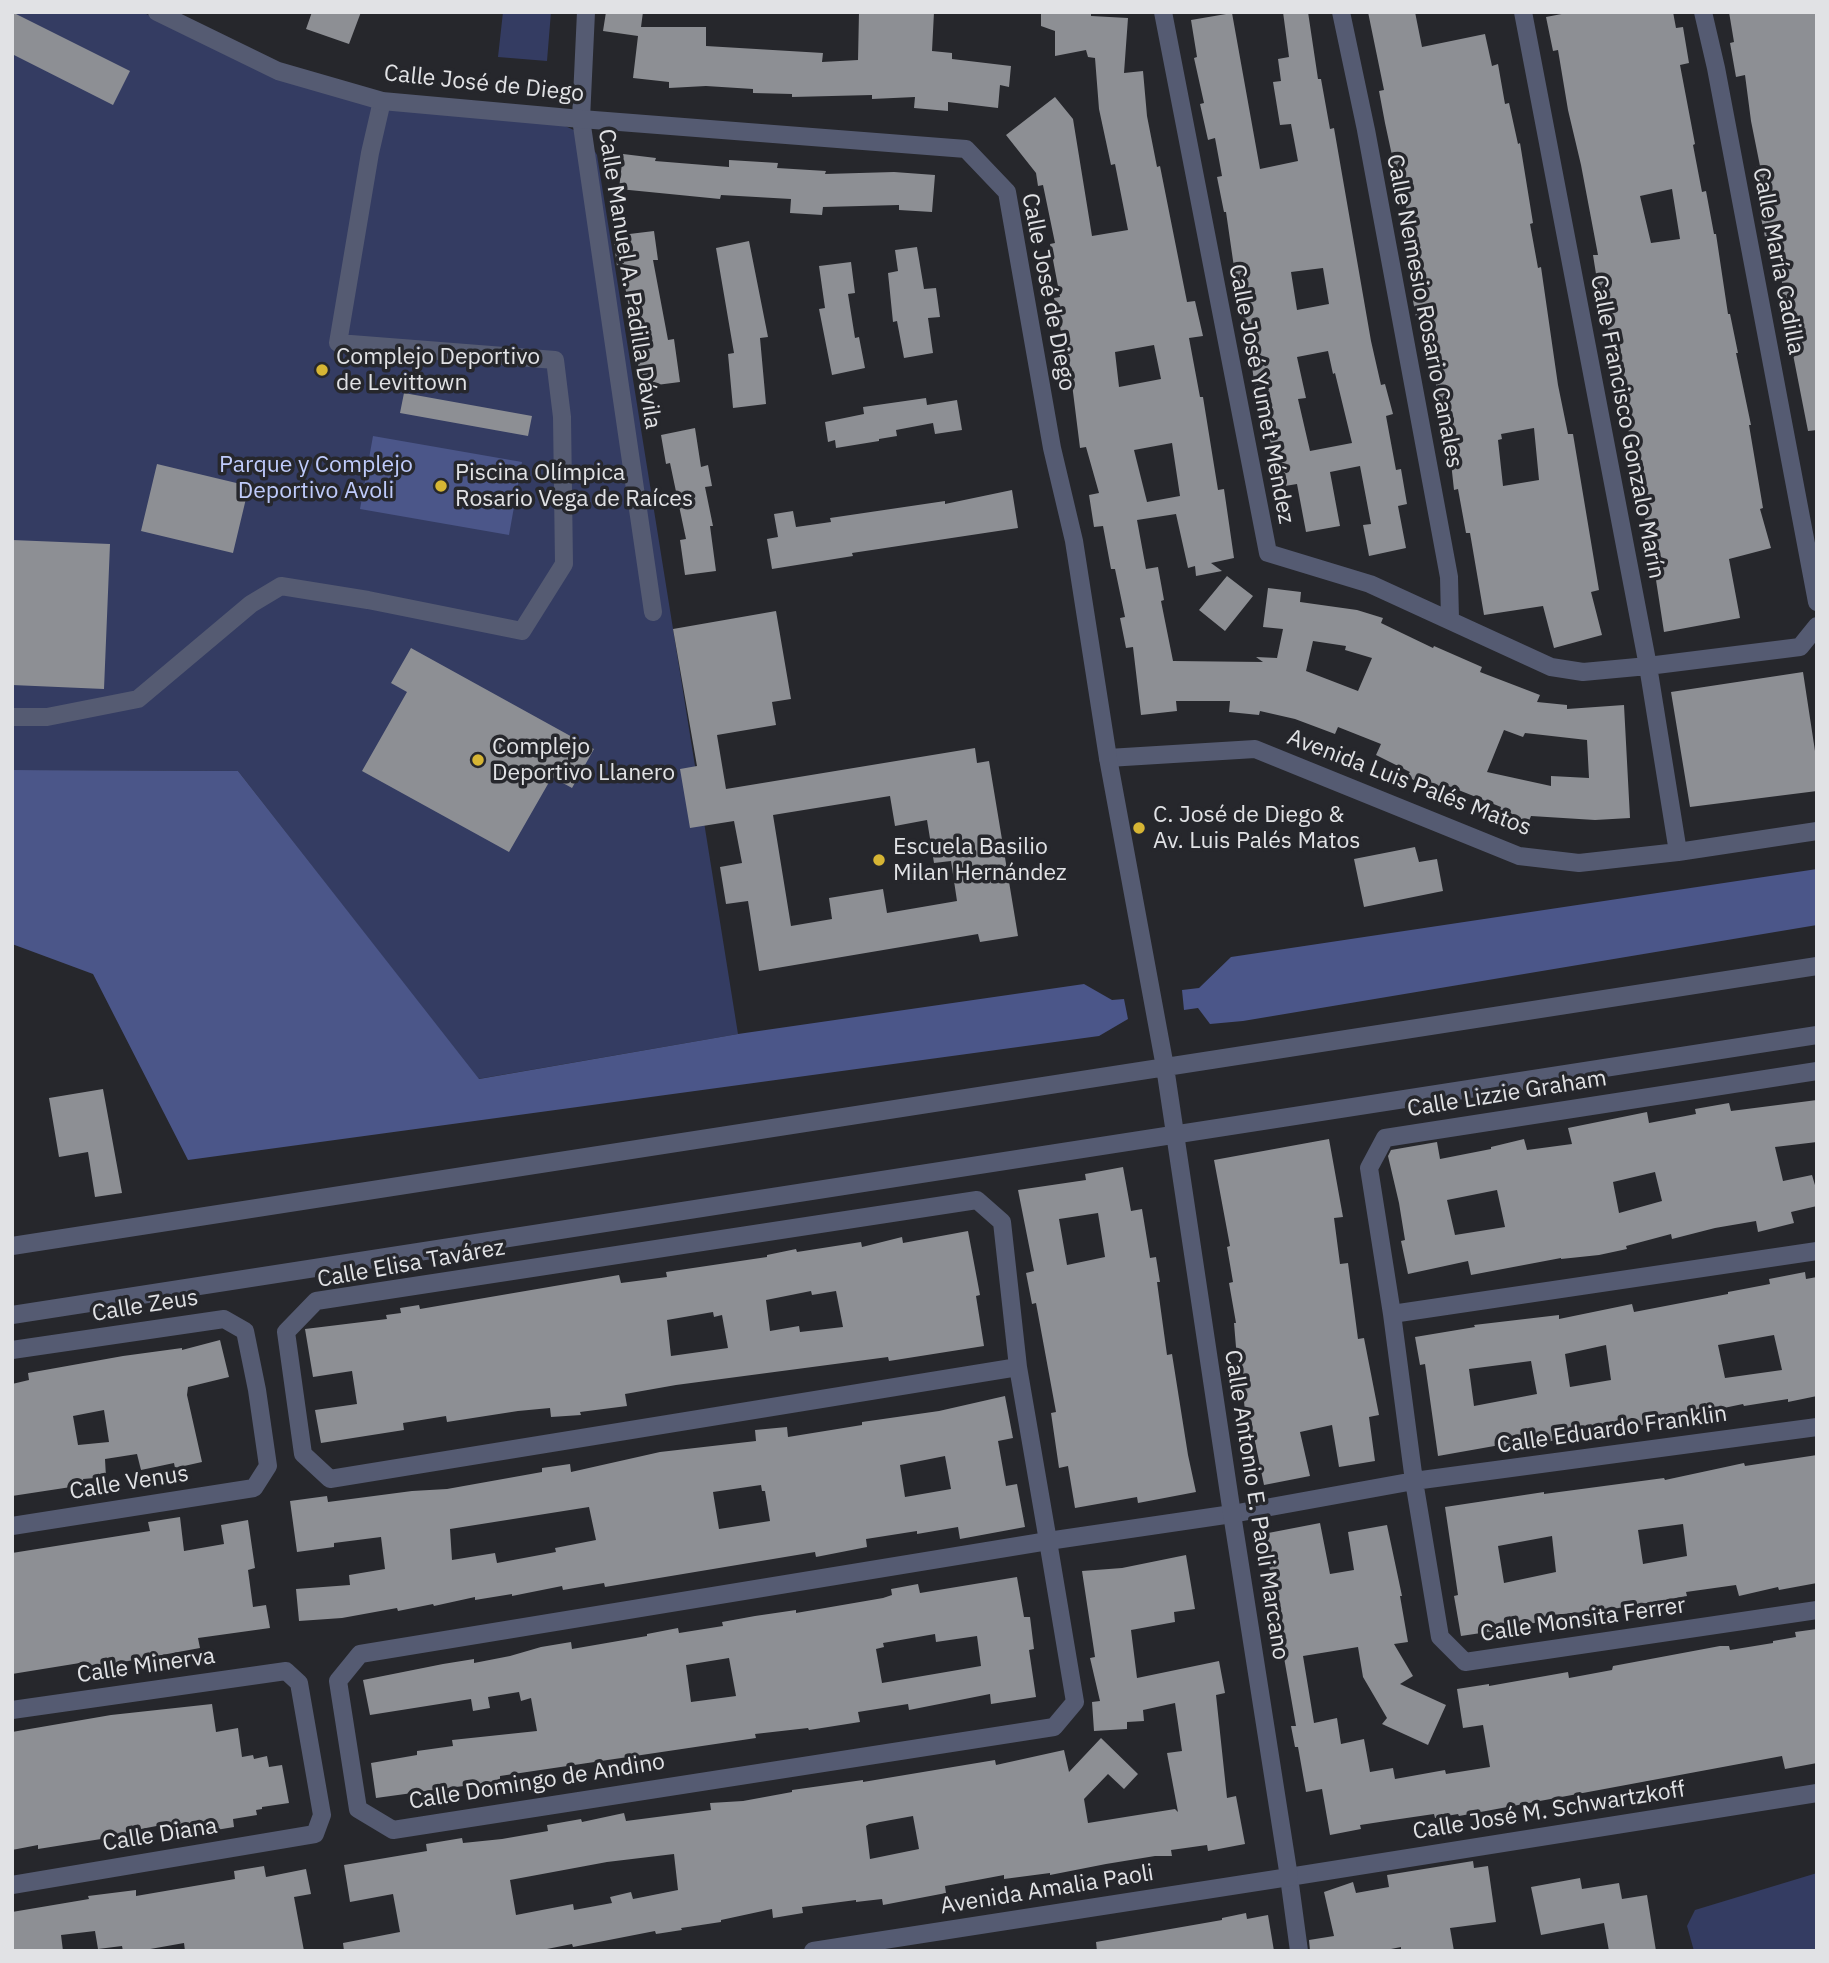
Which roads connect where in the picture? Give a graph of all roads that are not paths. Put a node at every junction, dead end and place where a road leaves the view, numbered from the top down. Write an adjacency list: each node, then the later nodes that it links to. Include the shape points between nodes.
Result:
1 (157, 12): 7 (street, Calle José de Diego, via 278,71)
2 (586, 12): 8 (street, Calle Manuel A. Padilla Dávila)
3 (1163, 12): 11 (street, Calle José Yumet Méndez, via 1268,553 1370,584)
4 (1341, 12): 11 (street, Calle Nemesio Rosario Canales, via 1449,577)
5 (1523, 12): 13 (street, Calle Francisco Gonzalo Marín)
6 (1703, 12): 9 (street, Calle María Cadilla)
7 (382, 101): 8 (street, Calle José de Diego); 14 (street, via 338,343 555,360 562,416 564,564 522,631 281,586 251,604 138,699 47,717)
8 (581, 119): 10 (street, Calle Manuel A. Padilla Dávila); 15 (street, Calle José de Diego, via 965,149 1007,192 1052,448 1074,541)
9 (1817, 602)
10 (653, 612)
11 (1450, 619): 13 (street, Calle José Yumet Méndez, via 1552,667 1583,672)
12 (1817, 626): 13 (street, via 1800,647)
13 (1648, 666): 17 (street, Calle Francisco Gonzalo Marín)
14 (12, 717)
15 (1108, 758): 17 (street, Avenida Luis Palés Matos, via 1255,749 1519,856 1579,863); 20 (street, Calle José de Diego)
16 (1817, 831): 17 (street, Avenida Luis Palés Matos)
17 (1678, 852)
18 (1817, 966): 20 (street)
19 (1817, 1035): 22 (street)
20 (1165, 1067): 22 (street, Calle Antonio E. Paoli Marcano); 23 (street)
21 (1817, 1071): 25 (street, Calle Lizzie Graham, via 1385,1138 1369,1168)
22 (1175, 1135): 26 (street); 32 (street, Calle Antonio E. Paoli Marcano)
23 (12, 1246)
24 (1817, 1251): 25 (street)
25 (1392, 1314): 30 (street, Calle Lizzie Graham)
26 (12, 1315)
27 (12, 1350): 31 (street, Calle Zeus, via 224,1319 245,1331 257,1390 268,1466)
28 (1018, 1367): 28 (street, Calle Elisa Tavárez, via 330,1479 303,1454 286,1332 316,1301 977,1200 1002,1222); 34 (street, Calle Elisa Tavárez)
29 (1817, 1427): 30 (street, Calle Eduardo Franklin)
30 (1414, 1482): 32 (street, Calle Domingo de Andino); 35 (street, Calle Monsita Ferrer, via 1440,1637 1465,1662)
31 (254, 1488): 33 (street, Calle Venus)
32 (1232, 1514): 34 (street, Calle Domingo de Andino); 39 (street, Calle Antonio E. Paoli Marcano)
33 (12, 1526)
34 (1048, 1541): 34 (street, Calle Domingo de Andino, via 360,1654 338,1681 358,1809 393,1830 1054,1727 1075,1702)
35 (1817, 1610)
36 (12, 1710): 38 (street, Calle Minerva, via 286,1671 299,1683 313,1754 322,1815)
37 (1817, 1793): 39 (street, Calle José M. Schwartzkoff)
38 (315, 1834): 40 (street, Calle Diana)
39 (1289, 1877): 41 (street, Avenida Amalia Paoli); 42 (street, Calle Antonio E. Paoli Marcano)
40 (12, 1885)
41 (813, 1951)
42 (1299, 1951)

